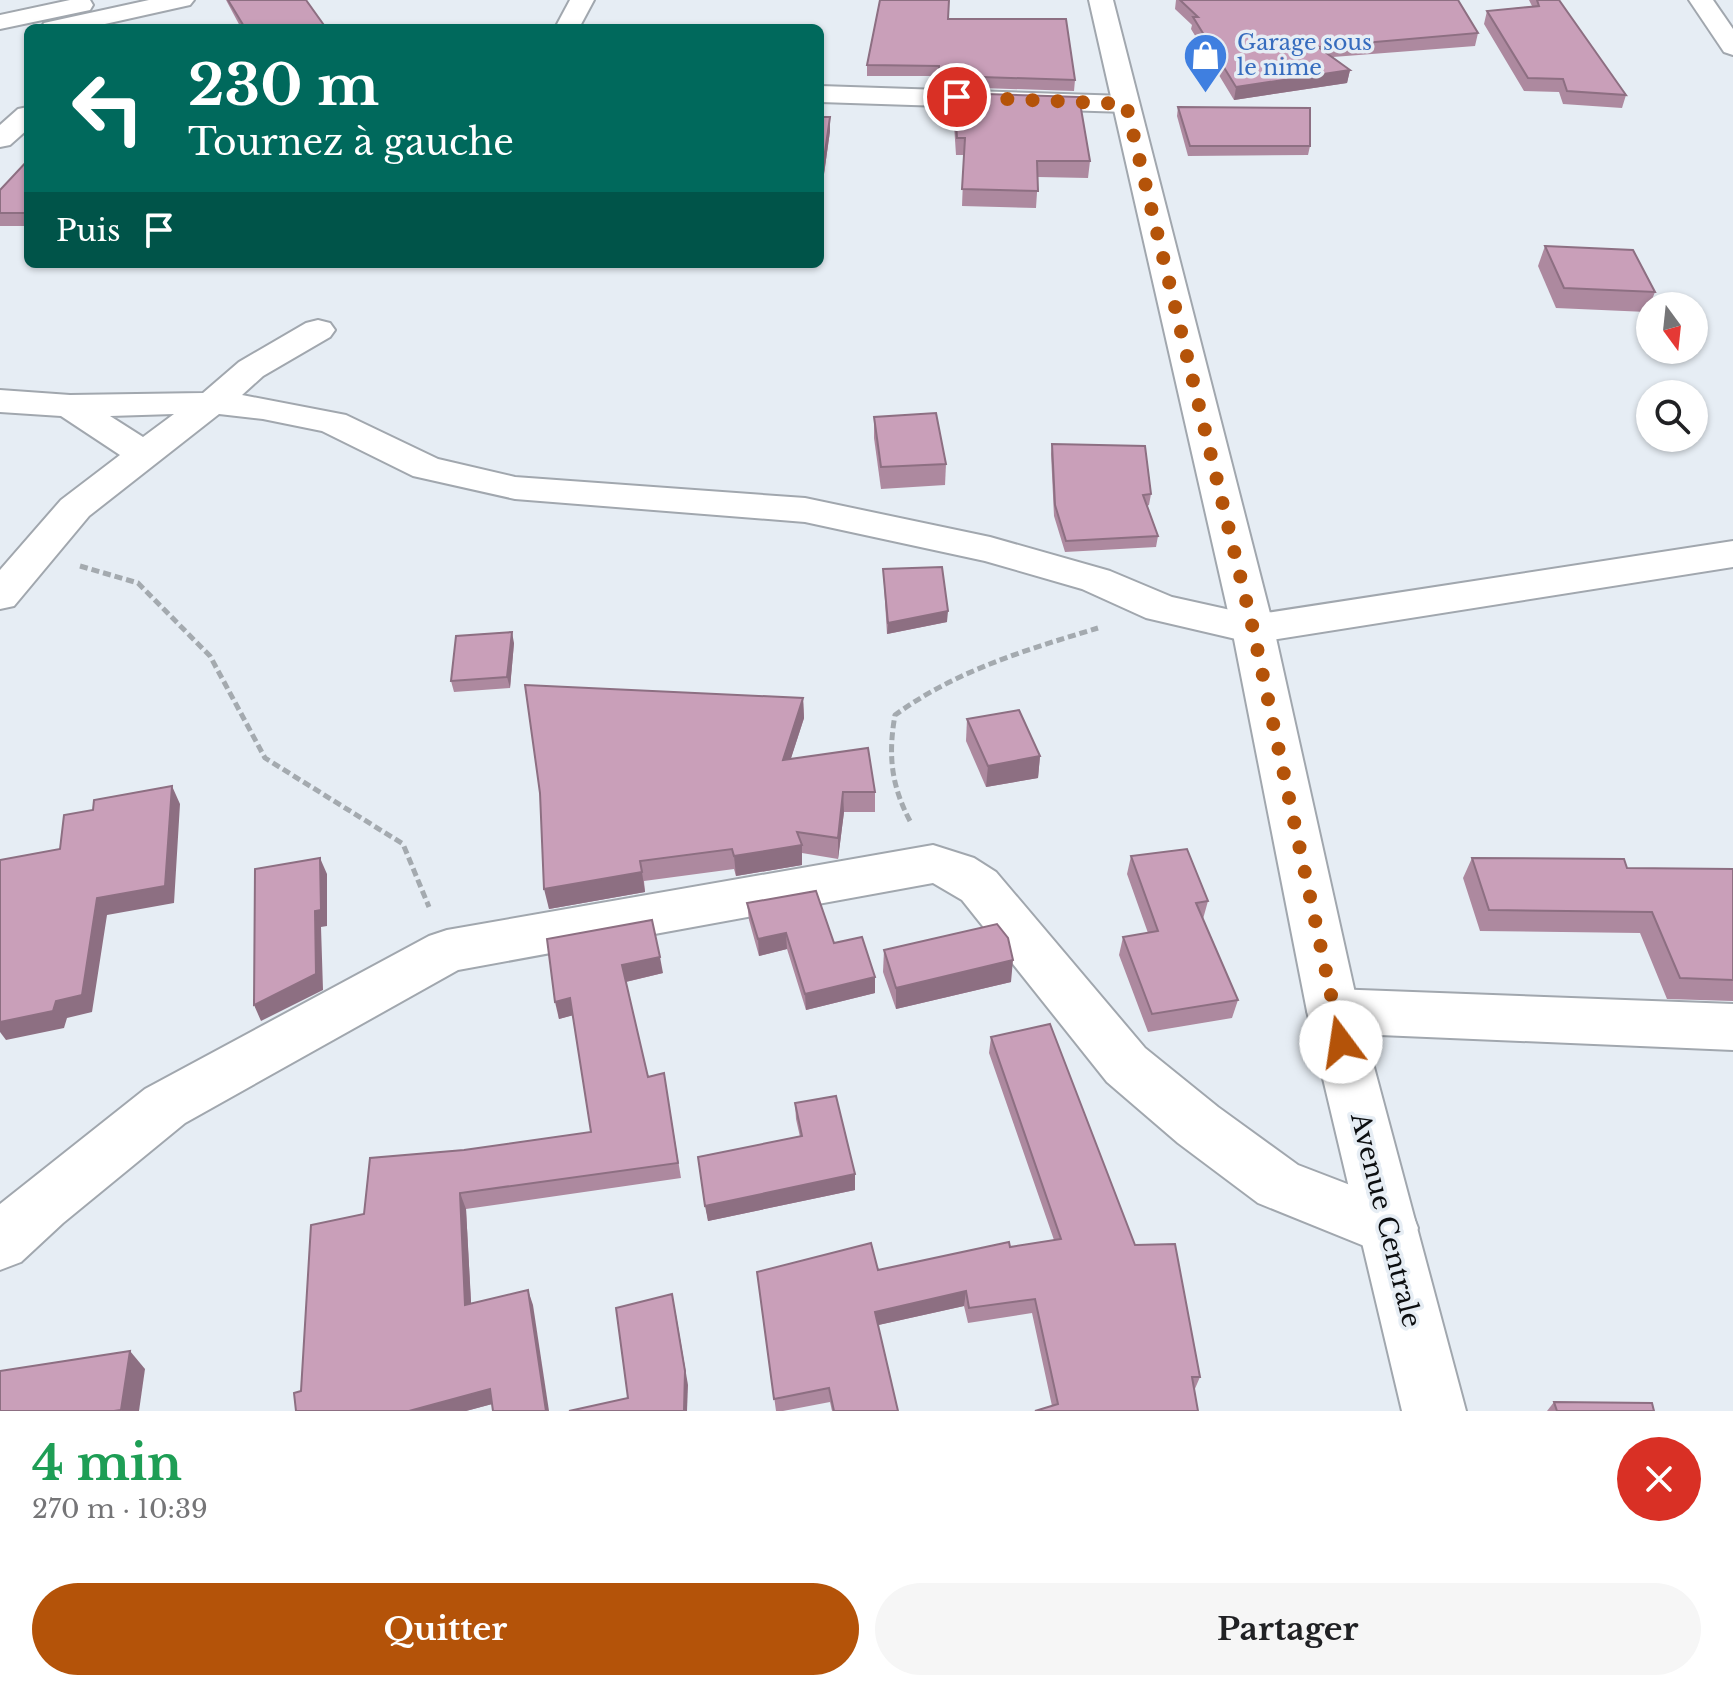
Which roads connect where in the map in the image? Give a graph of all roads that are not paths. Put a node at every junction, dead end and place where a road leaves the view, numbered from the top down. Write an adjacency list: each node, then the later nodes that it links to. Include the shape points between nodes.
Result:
1 (102, 0): 6 (main road)
2 (182, 0): 6 (main road)
3 (582, 0): 8 (main road)
4 (1101, 0): 13 (main road, Avenue Centrale)
5 (1701, 0): 11 (main road)
6 (66, 19): 7 (main road)
7 (0, 22)
8 (569, 24)
9 (24, 34): 10 (main road)
10 (0, 39)
11 (1733, 47)
12 (824, 94): 13 (main road)
13 (1126, 104): 23 (main road, Avenue Centrale)
14 (24, 118): 15 (main road)
15 (0, 139)
16 (318, 330): 18 (main road, via 251,369)
17 (0, 401): 19 (main road)
18 (212, 403): 19 (main road); 20 (main road); 23 (main road, via 333,423 426,468 515,488 805,510 975,546 1096,580 1161,608)
19 (70, 406): 20 (main road)
20 (144, 454): 22 (main road, via 75,508)
21 (1733, 554): 23 (main road)
22 (0, 596)
23 (1253, 629): 24 (main road, Avenue Centrale)
24 (1333, 1011): 25 (main road); 26 (main road, Avenue Centrale)
25 (1733, 1027)
26 (1389, 1228): 27 (main road, via 1278,1184 1198,1125 1126,1065 979,886 957,871 933,864 447,951 165,1106); 28 (main road, Avenue Centrale)
27 (0, 1242)
28 (1434, 1411)

